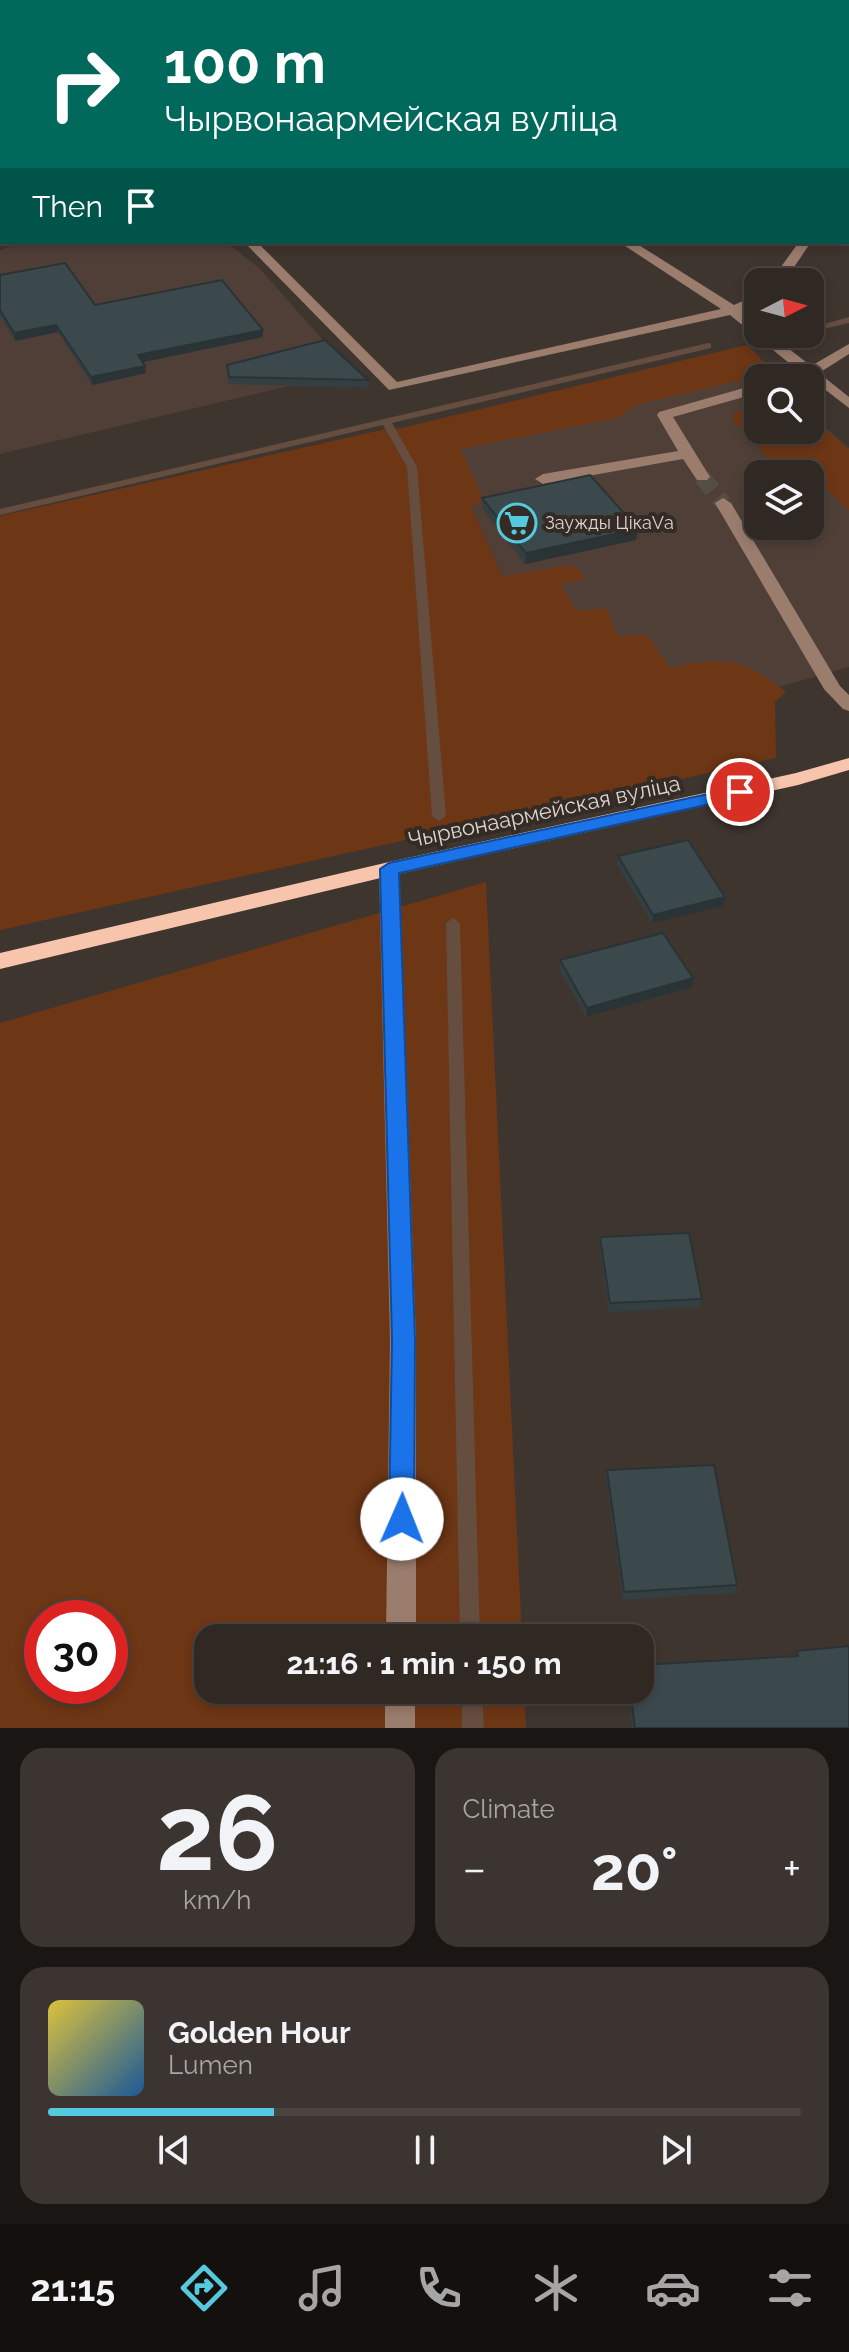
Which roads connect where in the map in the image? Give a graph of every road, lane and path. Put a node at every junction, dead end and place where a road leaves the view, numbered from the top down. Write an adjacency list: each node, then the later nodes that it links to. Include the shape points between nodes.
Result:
1 (252, 244): 6 (street, via 394,387)
2 (628, 244): 6 (street)
3 (804, 244): 4 (street)
4 (787, 268)
5 (744, 305): 6 (street)
6 (733, 310): 7 (street)
7 (744, 319)
8 (780, 348): 10 (street)
9 (849, 348): 11 (street)
10 (799, 364)
11 (824, 364)
12 (824, 384): 14 (street)
13 (744, 392): 15 (street, via 664,415)
14 (849, 404)
15 (687, 454): 16 (street); 17 (street)
16 (702, 477)
17 (543, 479)
18 (723, 503): 19 (street, via 833,689)
19 (849, 705)
20 (849, 764): 21 (main road, Чырвонаармейская вуліца)
21 (389, 869): 22 (main road, Чырвонаармейская вуліца); 23 (street, via 403,1340)
22 (0, 961)
23 (401, 1624)
24 (400, 1704): 25 (street)
25 (400, 1728)

